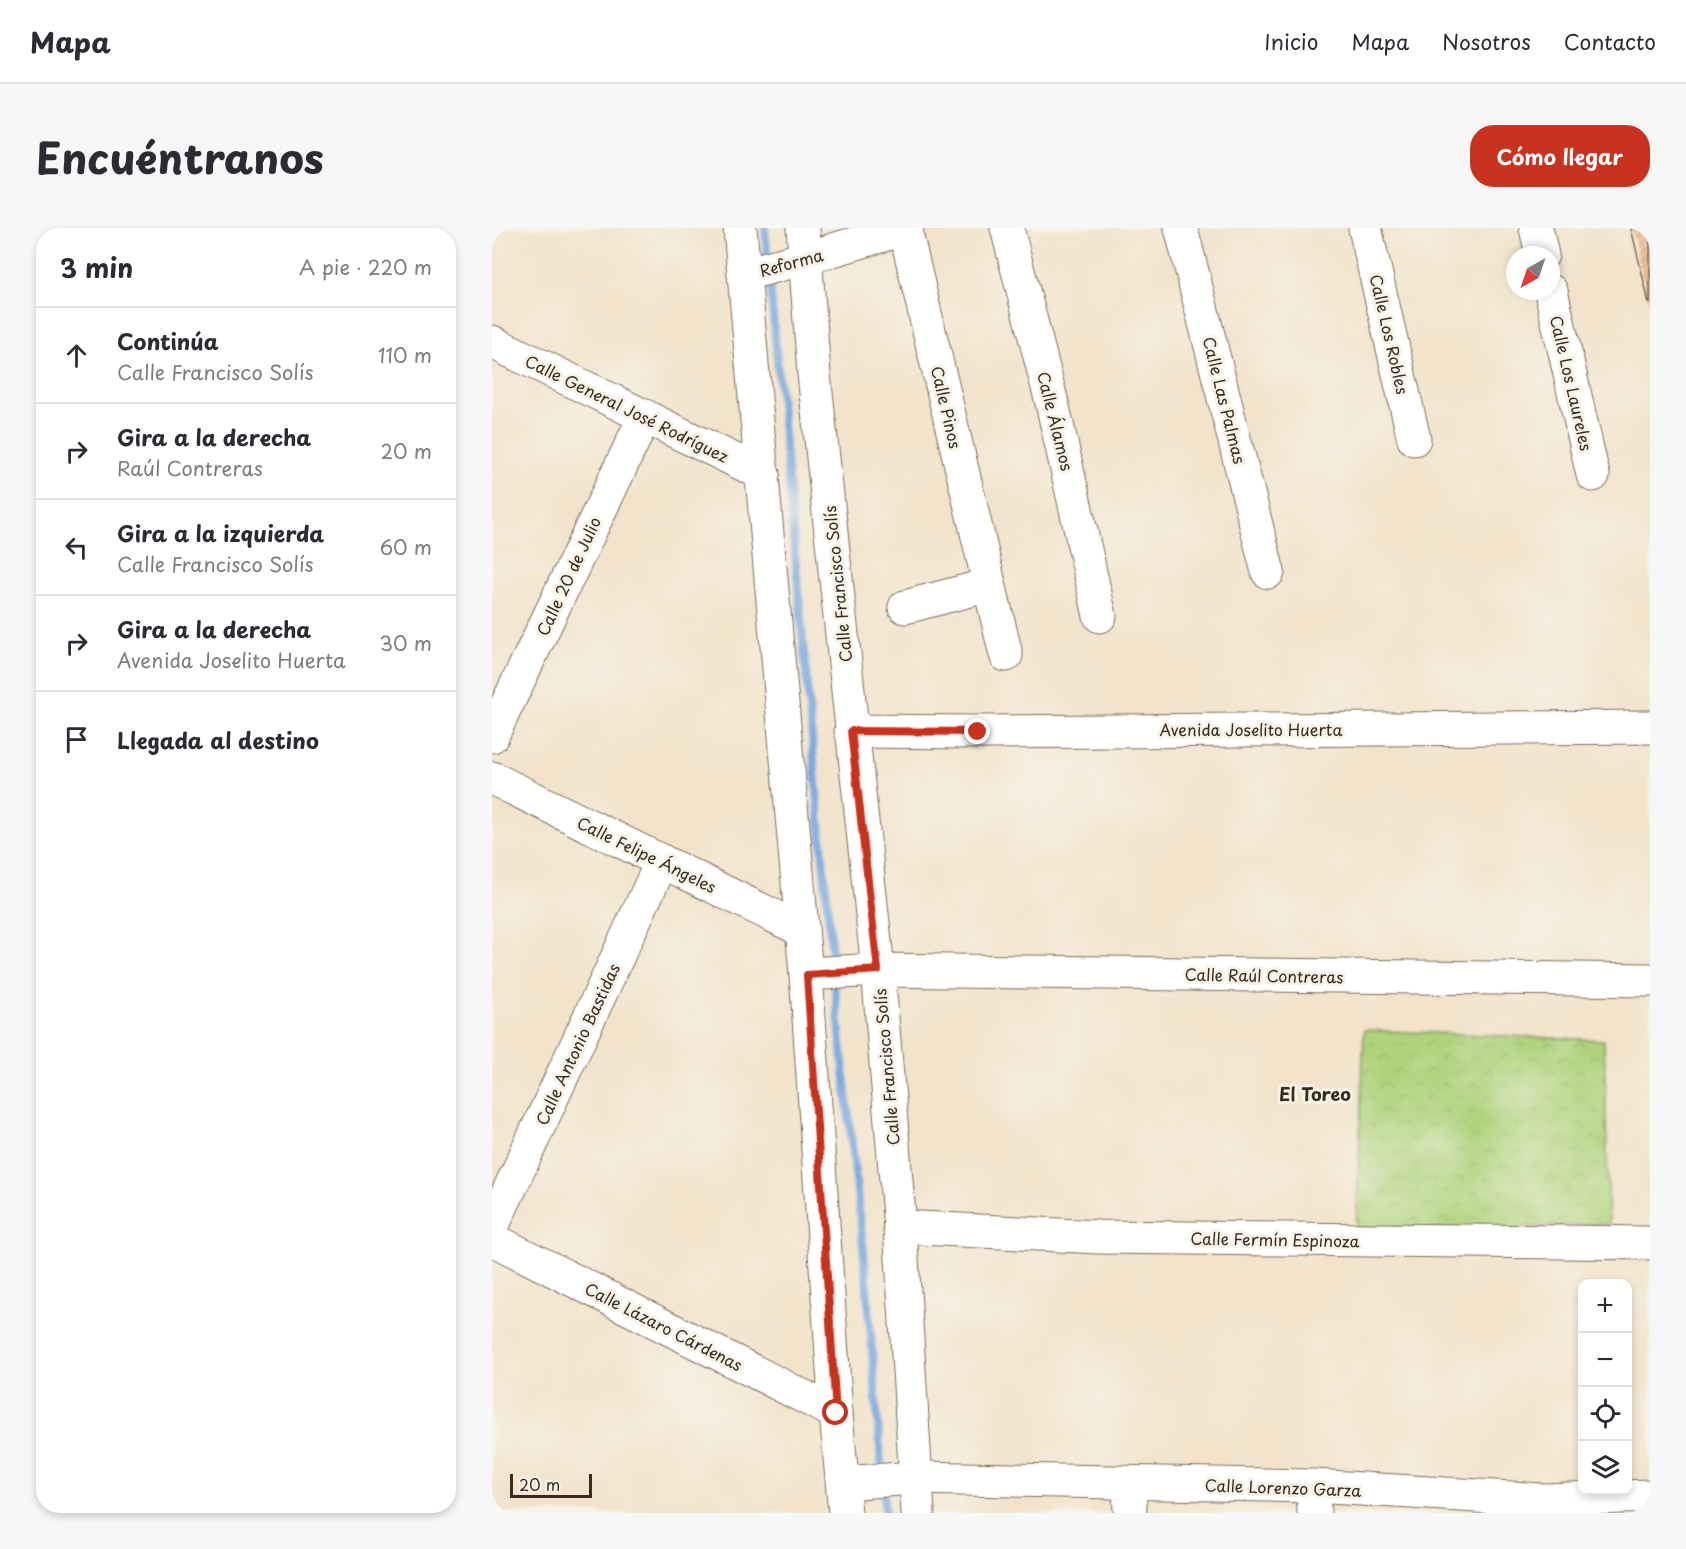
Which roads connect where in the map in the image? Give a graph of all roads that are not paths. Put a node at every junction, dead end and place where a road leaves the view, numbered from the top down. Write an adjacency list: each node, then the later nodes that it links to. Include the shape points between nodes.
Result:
1 (740, 228): 9 (street)
2 (906, 228): 7 (street, Reforma); 17 (street, Calle Pinos)
3 (1007, 228): 19 (street, Calle Álamos, via 1053,407)
4 (1181, 228): 16 (street, Calle Las Palmas)
5 (1365, 228): 13 (street, Calle Los Robles)
6 (1536, 228): 8 (street)
7 (805, 243): 9 (street, Reforma); 22 (street, Calle Francisco Solís, via 814,374)
8 (1540, 246)
9 (744, 274): 14 (street)
10 (1553, 300): 15 (street, Calle Los Laureles)
11 (492, 342): 12 (street, Calle General José Rodríguez)
12 (645, 416): 14 (street, Calle General José Rodríguez); 23 (street, Calle 20 de Julio)
13 (1414, 439)
14 (763, 474): 26 (street)
15 (1593, 475)
16 (1268, 572)
17 (989, 585): 18 (street); 20 (street, Calle Pinos)
18 (905, 607)
19 (1100, 616)
20 (1006, 655)
21 (1650, 727): 22 (street, Avenida Joselito Huerta)
22 (851, 731): 27 (street, Calle Francisco Solís)
23 (492, 736)
24 (492, 778): 25 (street, Calle Felipe Ángeles)
25 (662, 861): 26 (street, Calle Felipe Ángeles); 30 (street, Calle Antonio Bastidas)
26 (802, 930): 28 (street)
27 (878, 970): 28 (street, Calle Raúl Contreras); 29 (street, Calle Raúl Contreras); 31 (street, Calle Francisco Solís)
28 (807, 975): 34 (street)
29 (1650, 980)
30 (492, 1227)
31 (900, 1227): 33 (street, Calle Fermín Espinoza, via 1098,1237); 35 (street, Calle Francisco Solís)
32 (492, 1239): 34 (street, Calle Lázaro Cárdenas)
33 (1650, 1243)
34 (836, 1413): 37 (street)
35 (915, 1478): 37 (street, Calle Lorenzo Garza); 38 (street, Calle Lorenzo Garza); 40 (street, Calle Francisco Solís)
36 (1650, 1496): 39 (street, Calle Lorenzo Garza, via 1543,1500)
37 (844, 1498)
38 (1129, 1498): 39 (street, Calle Lorenzo Garza)
39 (1313, 1499)
40 (918, 1513)

